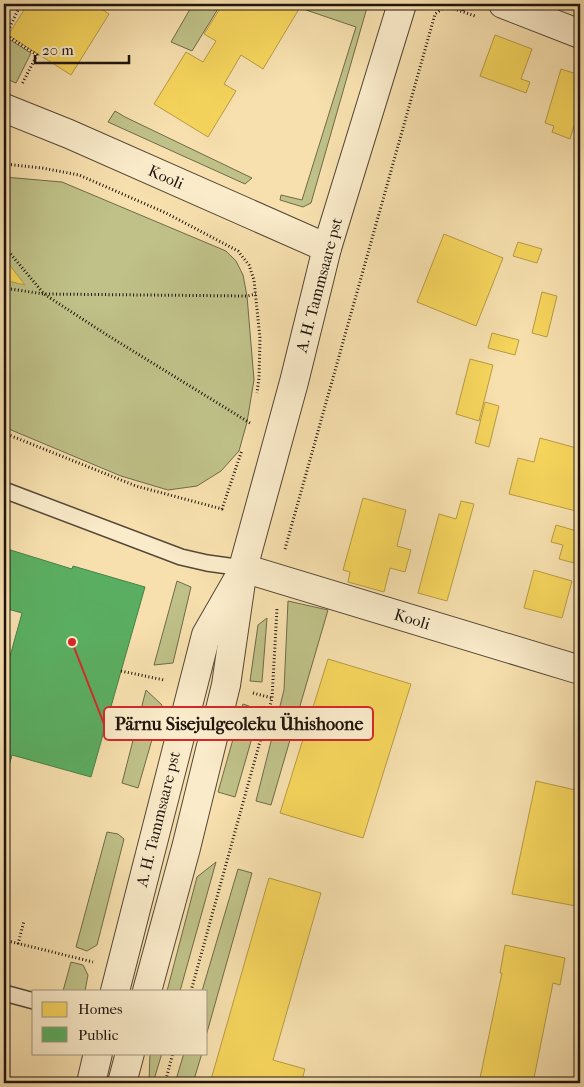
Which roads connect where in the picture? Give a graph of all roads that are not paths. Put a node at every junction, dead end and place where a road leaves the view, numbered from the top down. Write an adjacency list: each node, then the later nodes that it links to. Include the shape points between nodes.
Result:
1 (402, 4): 5 (street, A. H. Tammsaare pst)
2 (503, 4): 3 (street)
3 (580, 34)
4 (11, 100): 5 (street, Kooli, via 69,134)
5 (327, 248): 7 (street, A. H. Tammsaare pst)
6 (4, 490): 7 (lane, via 182,557)
7 (243, 568): 8 (street, Kooli); 9 (street, A. H. Tammsaare pst, via 206,635); 10 (street, A. H. Tammsaare pst, via 226,685)
8 (580, 670)
9 (114, 990)
10 (147, 990)
11 (4, 993): 12 (lane)
12 (32, 1000)
13 (98, 1054): 15 (street)
14 (130, 1054): 16 (street)
15 (91, 1083)
16 (122, 1083)

